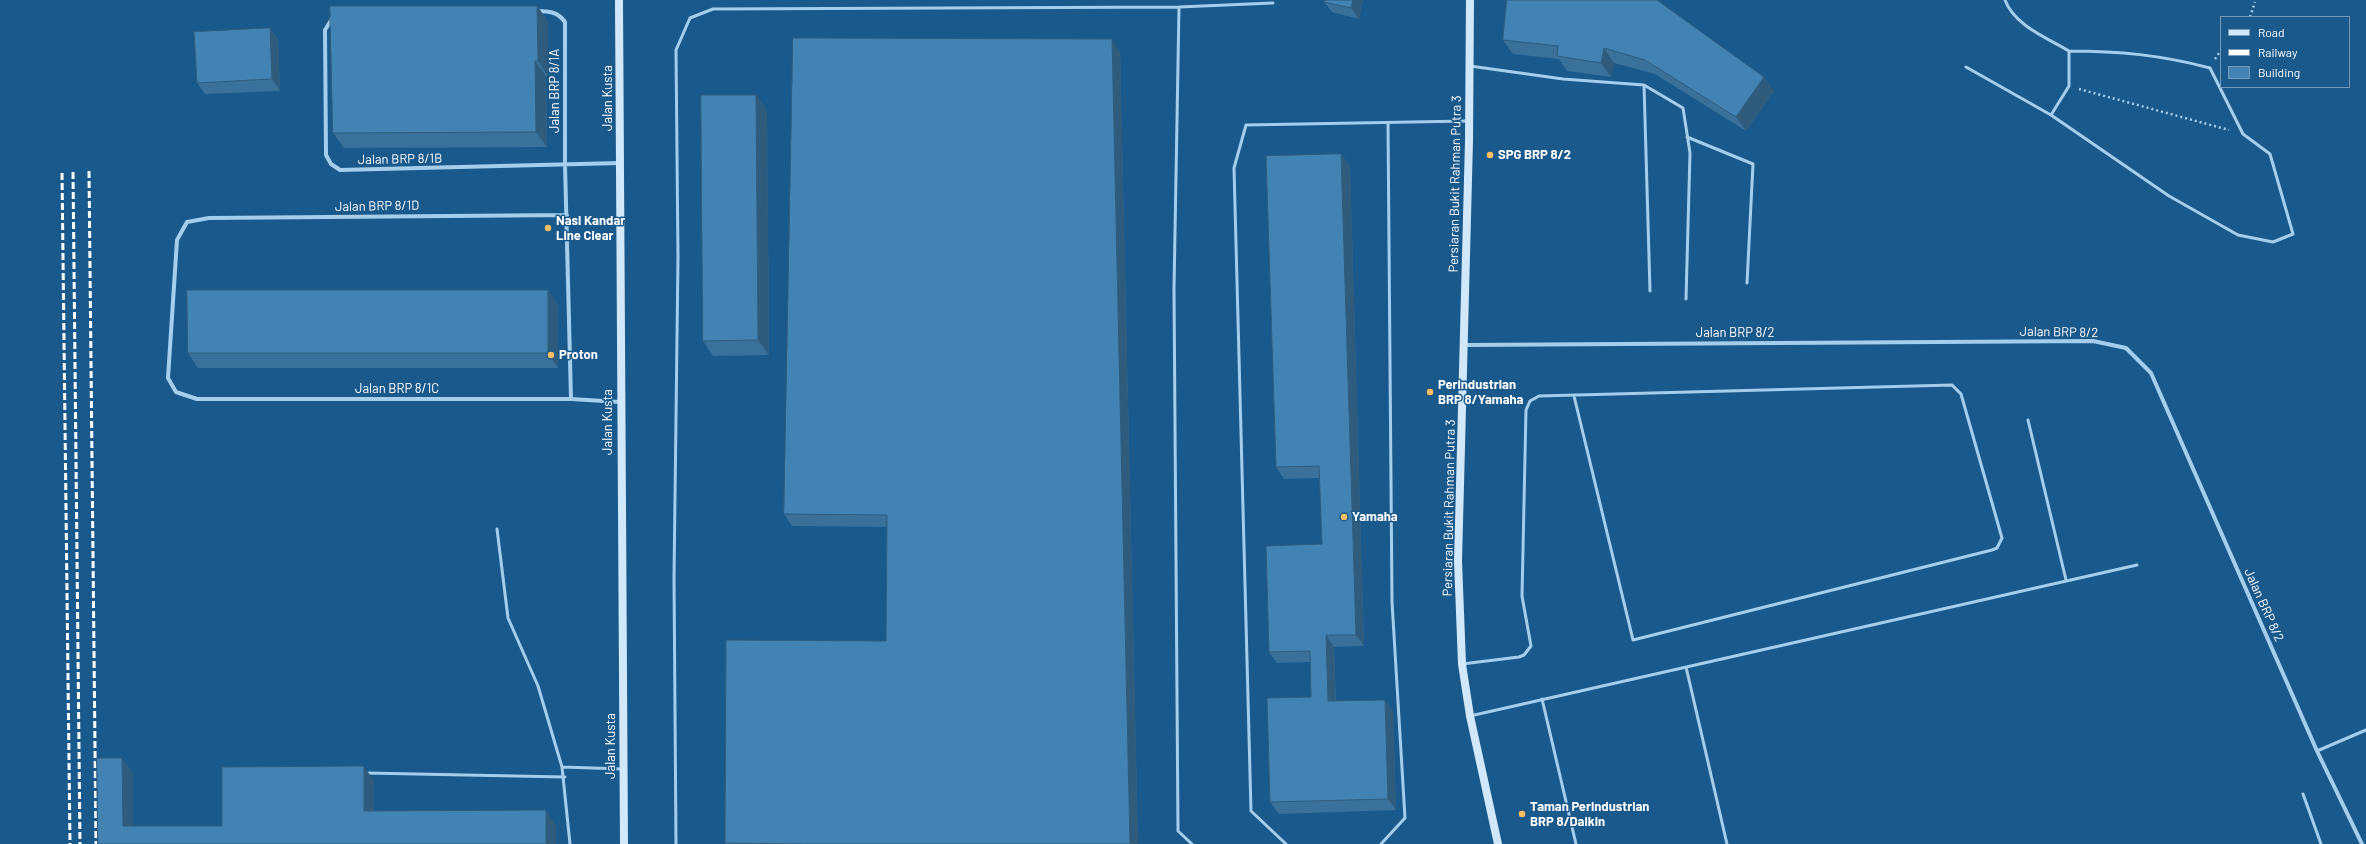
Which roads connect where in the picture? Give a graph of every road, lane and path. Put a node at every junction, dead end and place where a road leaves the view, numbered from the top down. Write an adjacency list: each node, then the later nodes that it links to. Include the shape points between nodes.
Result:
1 (619, 0): 20 (main road, Jalan Kusta)
2 (1470, 0): 11 (main road, Persiaran Bukit Rahman Putra 3)
3 (2005, 0): 10 (lane, via 2020,21)
4 (2255, 2): 9 (path)
5 (1273, 3): 6 (lane)
6 (1179, 7): 48 (lane, via 713,9 690,18 676,50); 49 (lane, via 1174,289 1178,831)
7 (533, 11): 21 (street, Jalan BRP 8/1A, via 548,11 560,15 565,22)
8 (337, 15): 21 (street, Jalan BRP 8/1B, via 331,18 325,30 326,155 331,164 340,170)
9 (2250, 16)
10 (2069, 51): 14 (lane); 18 (lane, via 2119,51 2170,58 2210,68)
11 (1469, 66): 13 (lane, via 1563,79); 16 (main road, Persiaran Bukit Rahman Putra 3)
12 (1966, 67): 15 (lane)
13 (1644, 85): 19 (lane, via 1683,108); 24 (lane)
14 (2069, 86): 15 (lane); 18 (path)
15 (2051, 115): 18 (lane, via 2169,196 2238,235 2273,242 2293,234 2270,154)
16 (1469, 121): 17 (lane); 26 (main road, Persiaran Bukit Rahman Putra 3)
17 (1388, 123): 50 (lane, via 1246,125 1234,168 1251,811); 51 (lane, via 1392,602 1406,818)
18 (2243, 134)
19 (1687, 137): 23 (lane, via 1753,164); 25 (lane, via 1690,153)
20 (620, 163): 21 (street, Jalan BRP 8/1B); 30 (main road, Jalan Kusta)
21 (565, 165): 22 (street, Jalan BRP 8/1A)
22 (567, 214): 27 (street, Jalan BRP 8/1D, via 209,218 187,222 177,240 168,378); 29 (street, Jalan BRP 8/1A)
23 (1747, 282)
24 (1650, 291)
25 (1686, 299)
26 (1464, 346): 35 (main road, Persiaran Bukit Rahman Putra 3, via 1458,561); 40 (street, Jalan BRP 8/2, via 2093,341 2126,348 2151,373)
27 (176, 392): 29 (street, Jalan BRP 8/1C, via 197,399)
28 (1574, 396): 28 (lane, via 1633,640 1992,550 1997,548 2002,538 1960,390 1952,385); 35 (lane, via 1534,398 1526,410 1522,596 1531,646 1524,655 1518,657)
29 (571, 399): 30 (street, Jalan BRP 8/1C)
30 (620, 402): 42 (main road, Jalan Kusta)
31 (2028, 420): 34 (lane)
32 (497, 528): 41 (lane, via 508,618 538,686)
33 (2137, 565): 34 (lane)
34 (2066, 580): 36 (lane)
35 (1462, 664): 38 (main road, Persiaran Bukit Rahman Putra 3)
36 (1686, 667): 37 (lane); 54 (lane)
37 (1542, 699): 38 (lane); 53 (lane)
38 (1470, 716): 52 (main road, Persiaran Bukit Rahman Putra 3)
39 (2366, 730): 40 (lane)
40 (2317, 751): 56 (street, Jalan BRP 8/2)
41 (562, 766): 42 (lane); 44 (lane)
42 (624, 770): 47 (main road, Jalan Kusta)
43 (358, 773): 44 (lane)
44 (565, 777): 46 (lane)
45 (2303, 794): 55 (lane)
46 (570, 844)
47 (624, 844)
48 (676, 844)
49 (1192, 844)
50 (1286, 844)
51 (1381, 844)
52 (1498, 844)
53 (1576, 844)
54 (1727, 844)
55 (2321, 844)
56 (2362, 844)

